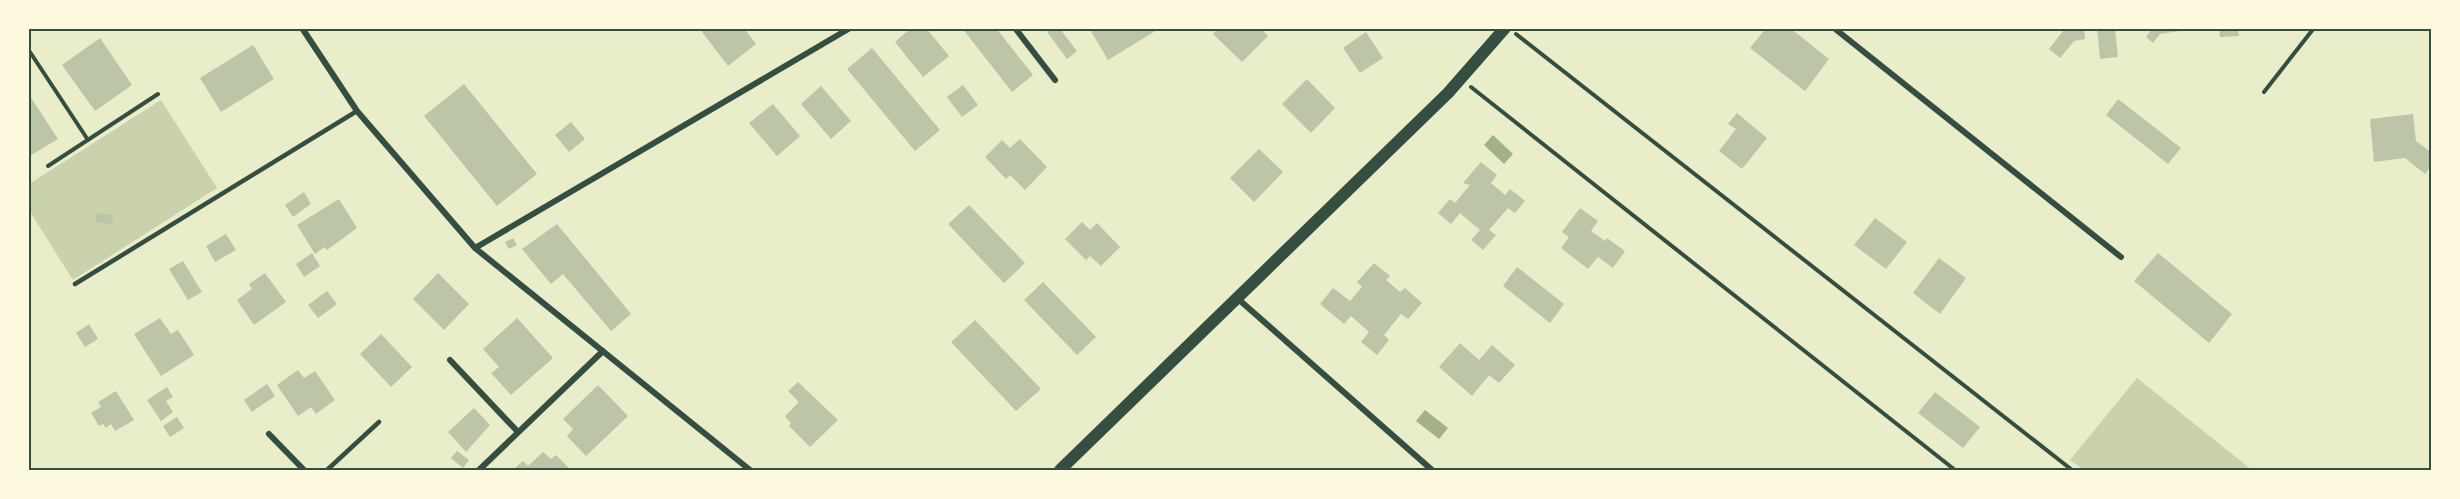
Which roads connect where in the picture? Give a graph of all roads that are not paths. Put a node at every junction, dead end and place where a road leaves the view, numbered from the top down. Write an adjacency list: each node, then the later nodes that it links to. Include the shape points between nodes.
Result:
1 (302, 28): 7 (street)
2 (850, 28): 8 (street)
3 (1015, 28): 6 (street)
4 (1507, 28): 11 (main road, via 1461,80)
5 (1834, 28): 9 (street)
6 (1055, 80)
7 (357, 111): 8 (street); 10 (lane)
8 (475, 248): 12 (street)
9 (2121, 257)
10 (75, 284)
11 (1237, 298): 21 (main road); 22 (street)
12 (603, 351): 15 (street); 20 (street)
13 (450, 360): 15 (street)
14 (379, 422): 18 (lane)
15 (519, 432): 19 (street)
16 (269, 434): 17 (street)
17 (304, 471)
18 (327, 471)
19 (479, 471)
20 (750, 471)
21 (1060, 471)
22 (1432, 471)

